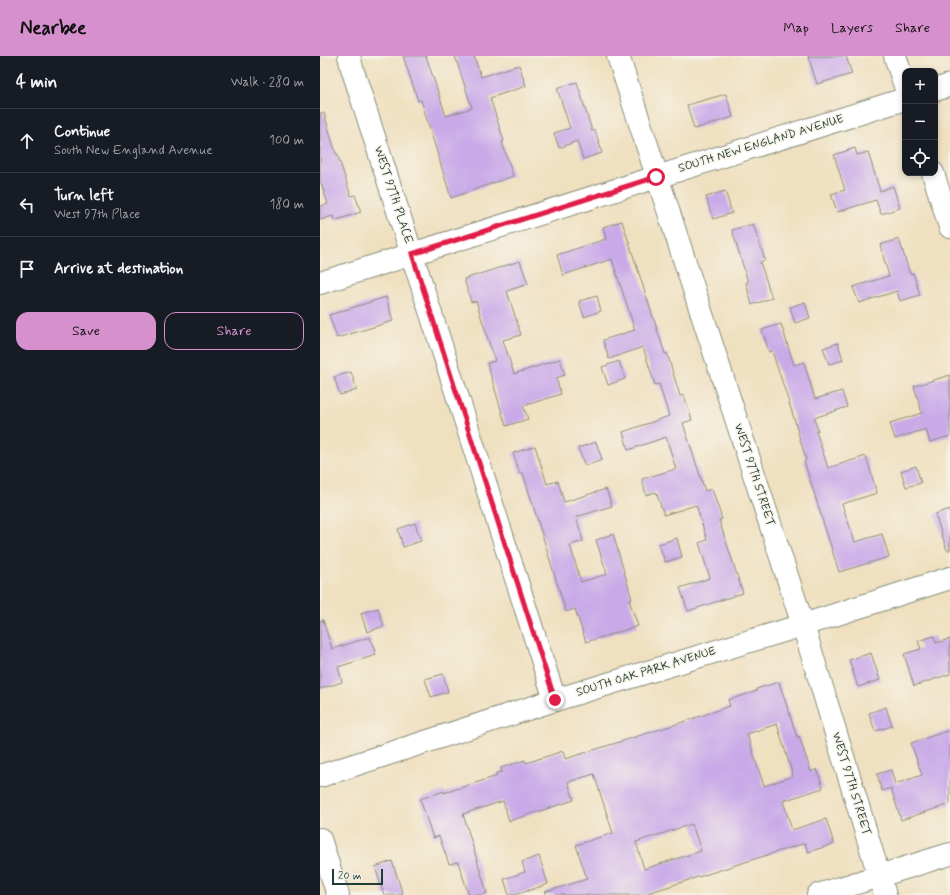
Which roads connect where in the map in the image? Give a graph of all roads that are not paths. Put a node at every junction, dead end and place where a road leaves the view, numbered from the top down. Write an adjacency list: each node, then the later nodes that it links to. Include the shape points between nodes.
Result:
1 (349, 56): 11 (street, WEST 97TH PLACE)
2 (618, 56): 9 (street, WEST 97TH STREET)
3 (895, 56): 4 (street)
4 (902, 77)
5 (950, 85): 6 (street)
6 (938, 89)
7 (902, 100): 9 (street, SOUTH NEW ENGLAND AVENUE)
8 (934, 176): 10 (street)
9 (656, 177): 11 (street, SOUTH NEW ENGLAND AVENUE); 14 (street, WEST 97TH STREET)
10 (950, 228)
11 (412, 254): 12 (street, SOUTH NEW ENGLAND AVENUE); 15 (street, WEST 97TH PLACE)
12 (320, 283)
13 (950, 578): 14 (street, SOUTH OAK PARK AVENUE)
14 (803, 625): 15 (street, SOUTH OAK PARK AVENUE); 19 (street, WEST 97TH STREET)
15 (555, 700): 16 (street, SOUTH OAK PARK AVENUE)
16 (320, 776)
17 (320, 838): 20 (street)
18 (950, 854): 19 (street)
19 (882, 885): 21 (street)
20 (330, 887)
21 (818, 895)

